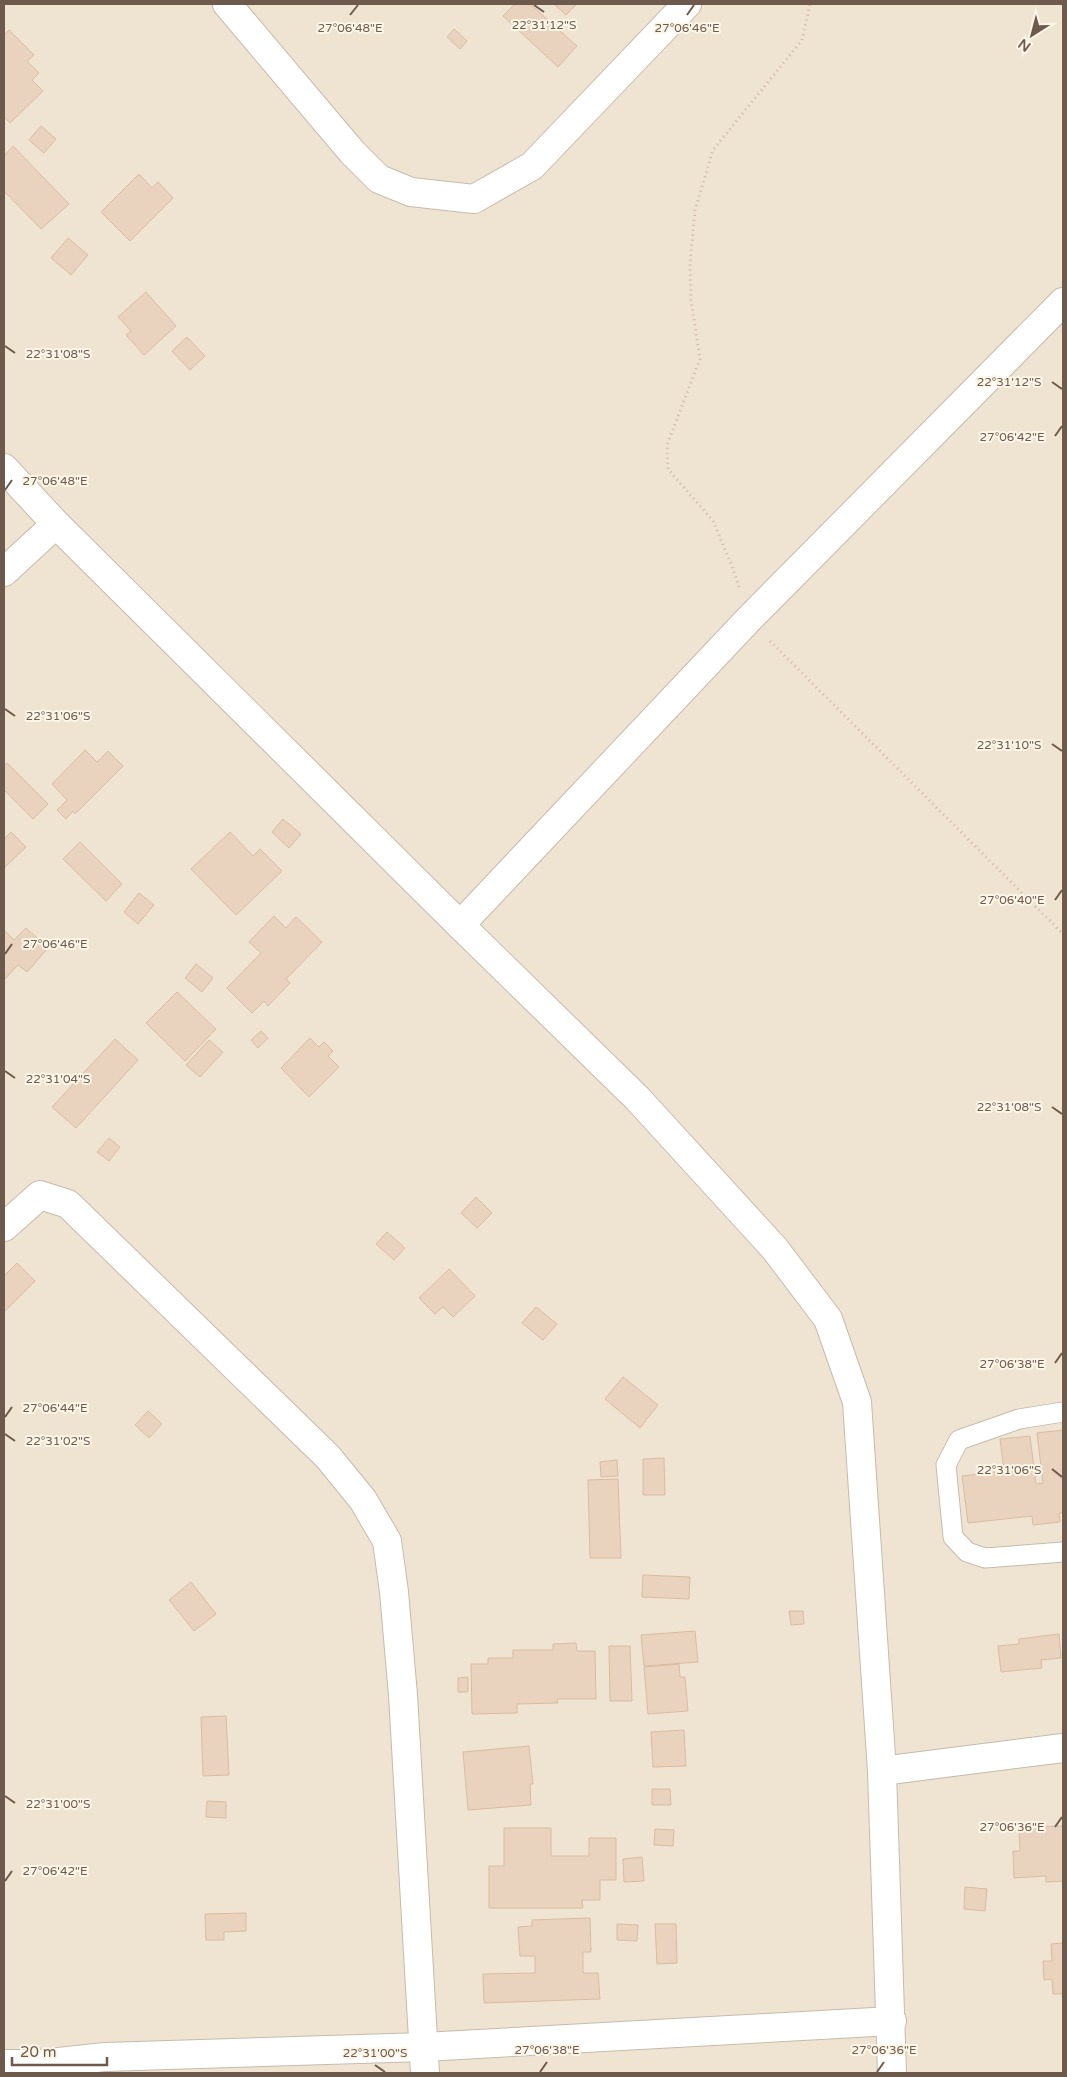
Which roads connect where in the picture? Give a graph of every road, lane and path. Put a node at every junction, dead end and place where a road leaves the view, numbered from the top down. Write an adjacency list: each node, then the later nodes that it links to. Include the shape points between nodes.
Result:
1 (227, 4): 2 (street, via 352,152 379,179 411,192 474,199 532,166)
2 (687, 4)
3 (810, 4): 8 (path, via 802,40 713,150 695,210 690,263 691,300 700,359 667,445 668,469 713,521)
4 (1063, 302): 8 (street)
5 (4, 468): 6 (street)
6 (56, 524): 7 (street); 9 (street)
7 (4, 572)
8 (749, 619): 9 (street); 10 (path)
9 (460, 925): 15 (street, via 638,1099 775,1249 828,1319 857,1402)
10 (1063, 934)
11 (4, 1227): 17 (street, via 40,1195 68,1204 328,1458 363,1500 387,1541 403,1695)
12 (1063, 1412): 13 (lane, via 1019,1419 959,1440 946,1465 953,1537 967,1552 985,1558)
13 (1063, 1552)
14 (1063, 1748): 15 (street)
15 (882, 1771): 16 (street)
16 (892, 2021): 17 (street); 21 (street)
17 (424, 2046): 19 (street, via 105,2057); 20 (street)
18 (4, 2064): 19 (street)
19 (33, 2069)
20 (425, 2073)
21 (892, 2073)

